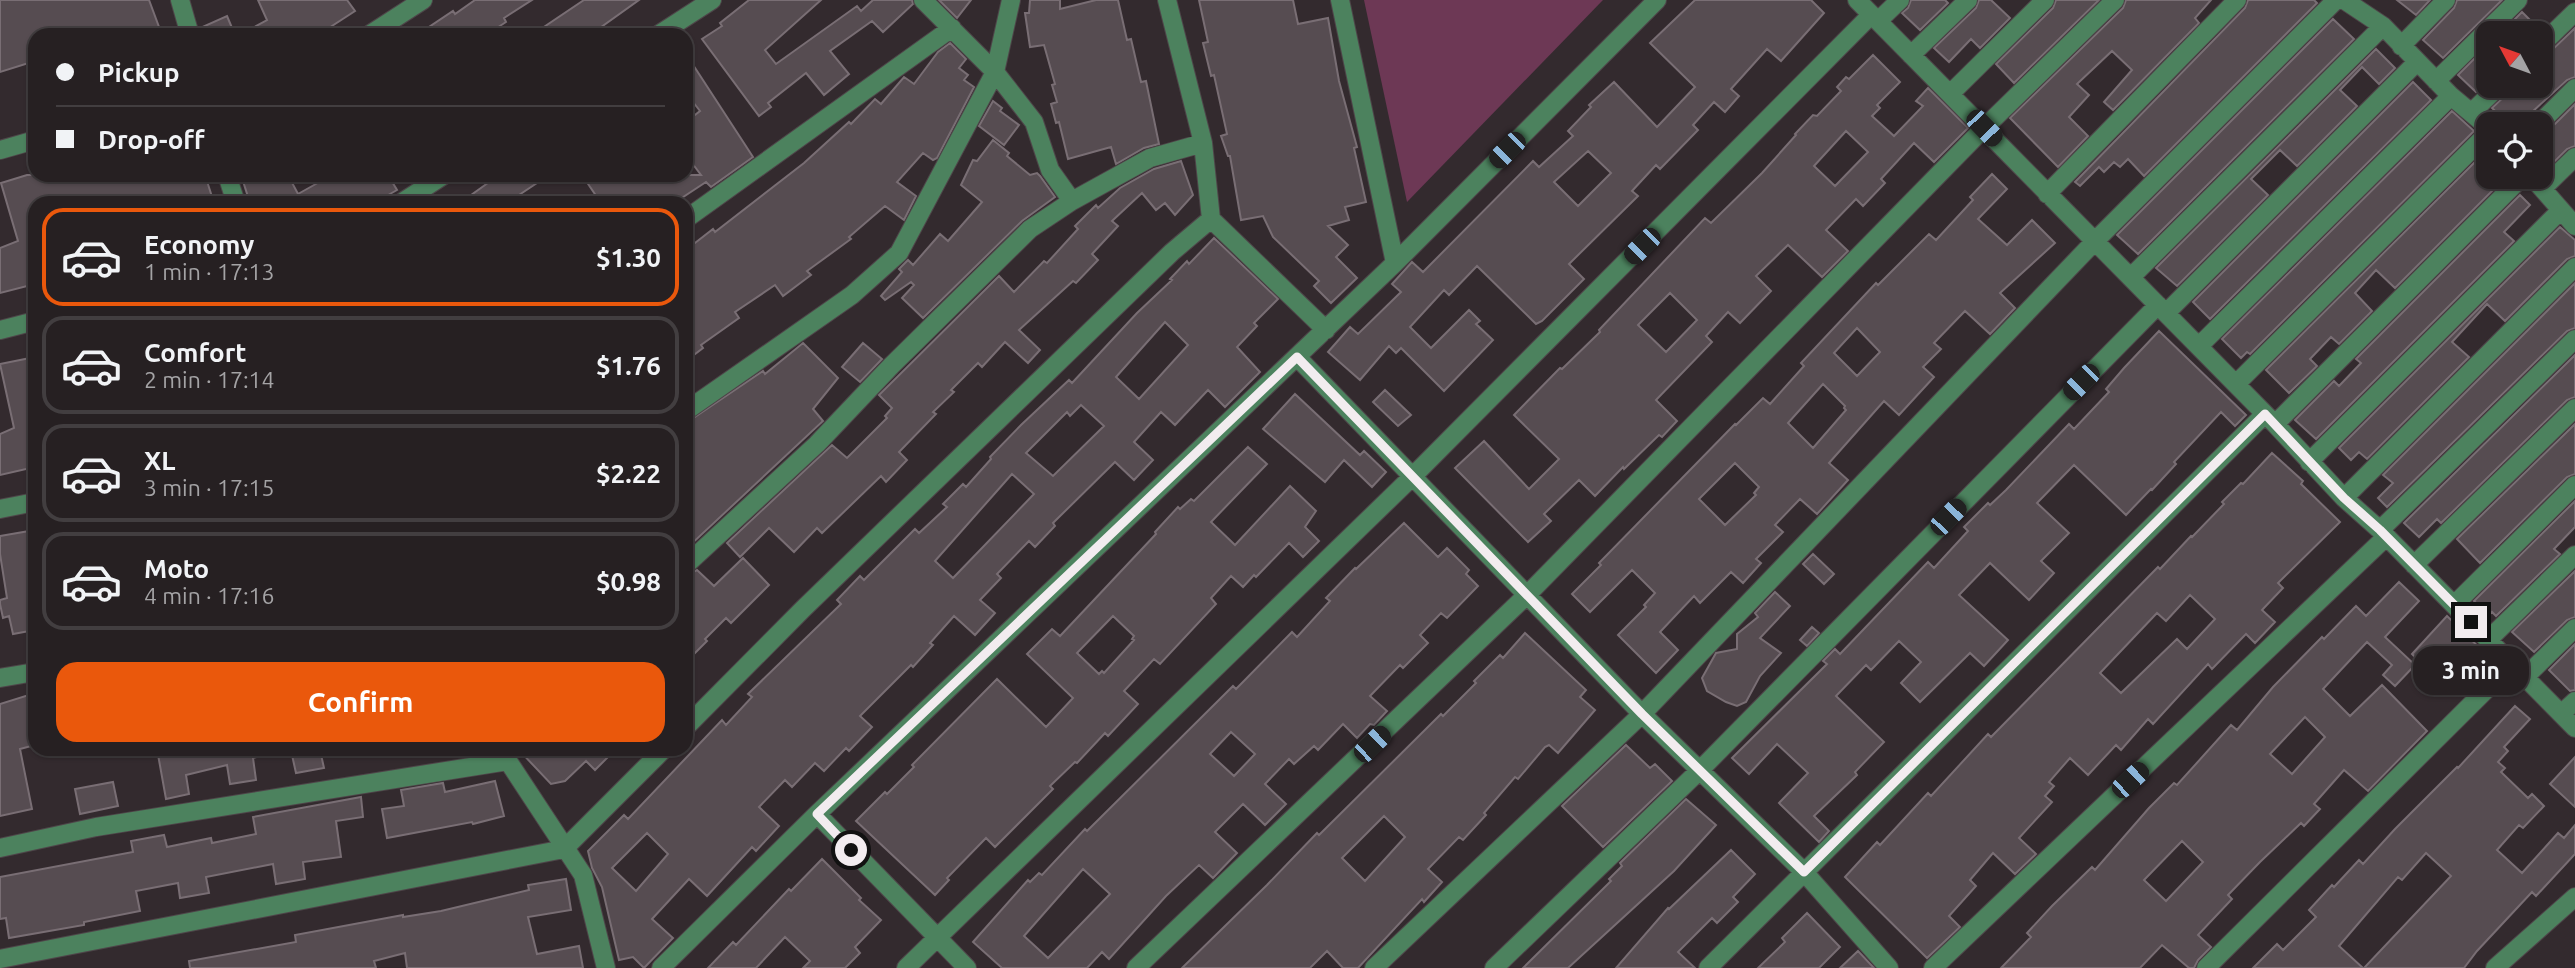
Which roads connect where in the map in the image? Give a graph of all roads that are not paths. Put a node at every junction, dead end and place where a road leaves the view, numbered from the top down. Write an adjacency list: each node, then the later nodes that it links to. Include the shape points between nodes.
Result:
1 (180, 0): 22 (street)
2 (423, 0): 23 (street)
3 (712, 0): 24 (street)
4 (923, 0): 25 (street)
5 (1011, 0): 30 (street)
6 (1167, 0): 42 (street)
7 (1340, 0): 57 (street)
8 (1657, 0): 57 (street)
9 (1857, 0): 20 (street)
10 (1900, 0): 20 (street)
11 (1968, 0): 28 (street)
12 (2045, 0): 33 (street)
13 (2115, 0): 39 (street)
14 (2237, 0): 49 (street)
15 (2336, 0): 56 (street)
16 (2344, 0): 21 (street)
17 (2446, 0): 27 (street)
18 (2518, 0): 31 (street)
19 (2575, 12): 26 (street)
20 (1875, 18): 28 (street); 72 (street)
21 (2383, 26): 27 (street); 59 (street)
22 (188, 28)
23 (380, 28)
24 (669, 28)
25 (951, 28): 30 (street); 53 (street)
26 (2553, 33)
27 (2401, 46): 29 (street)
28 (1911, 55): 33 (street)
29 (2417, 62): 31 (street); 60 (street)
30 (995, 72): 51 (street, via 1034,121 1050,170); 68 (street, via 899,253 852,295)
31 (2436, 81): 34 (street)
32 (2575, 88): 36 (street)
33 (1950, 94): 39 (street)
34 (2451, 96): 37 (street); 65 (street)
35 (2487, 98): 37 (street)
36 (2551, 112)
37 (2471, 113): 38 (street)
38 (2476, 118)
39 (1984, 128): 49 (street); 81 (street)
40 (28, 142): 43 (street)
41 (2476, 142): 67 (street)
42 (1203, 143): 51 (street, via 1150,158); 54 (street)
43 (0, 150)
44 (2575, 157): 45 (street)
45 (2553, 172)
46 (433, 182): 50 (street)
47 (2510, 189): 70 (street)
48 (2543, 189): 52 (street)
49 (2048, 194): 56 (street)
50 (412, 196)
51 (1072, 201): 79 (street, via 1030,229 817,444)
52 (2560, 211): 55 (street); 71 (street)
53 (693, 214)
54 (1211, 219): 63 (street); 92 (street)
55 (2575, 226)
56 (2095, 241): 59 (street); 90 (street)
57 (1395, 263): 63 (street)
58 (2575, 267): 74 (street)
59 (2131, 278): 60 (street)
60 (2162, 309): 65 (street); 97 (street)
61 (28, 323): 62 (street)
62 (0, 330)
63 (1326, 330): 66 (street)
64 (2575, 339): 77 (street)
65 (2199, 346): 67 (street)
66 (1297, 357): 72 (street); 98 (street)
67 (2236, 384): 70 (street)
68 (693, 406)
69 (2575, 408): 80 (street)
70 (2270, 419): 71 (street); 101 (street)
71 (2309, 462): 74 (street)
72 (1412, 477): 81 (street); 103 (street)
73 (2575, 485): 82 (street)
74 (2344, 498): 77 (street)
75 (28, 503): 76 (street)
76 (0, 509)
77 (2383, 534): 80 (street); 114 (street)
78 (2575, 555): 84 (street)
79 (693, 559)
80 (2414, 565): 82 (street)
81 (1528, 594): 90 (street); 109 (street)
82 (2454, 605): 84 (street)
83 (2575, 628): 87 (street)
84 (2488, 640): 85 (street)
85 (2512, 664): 87 (street); 115 (street)
86 (28, 673): 88 (street)
87 (2525, 677): 91 (street)
88 (0, 678)
89 (2575, 701): 91 (street)
90 (1642, 714): 97 (street); 110 (street)
91 (2561, 714): 93 (street)
92 (693, 720)
93 (2575, 728)
94 (496, 756): 99 (street)
95 (503, 756): 100 (street)
96 (657, 756): 100 (street)
97 (1701, 769): 101 (street); 111 (street)
98 (817, 814): 103 (street); 106 (street)
99 (0, 848)
100 (564, 849): 104 (street); 105 (street, via 583,875)
101 (1804, 872): 112 (street); 113 (street)
102 (2575, 897): 116 (street)
103 (937, 938): 107 (street); 108 (street)
104 (0, 960)
105 (606, 968)
106 (661, 968)
107 (906, 968)
108 (967, 968)
109 (1136, 968)
110 (1374, 968)
111 (1494, 968)
112 (1708, 968)
113 (1888, 968)
114 (1933, 968)
115 (2206, 968)
116 (2495, 968)

